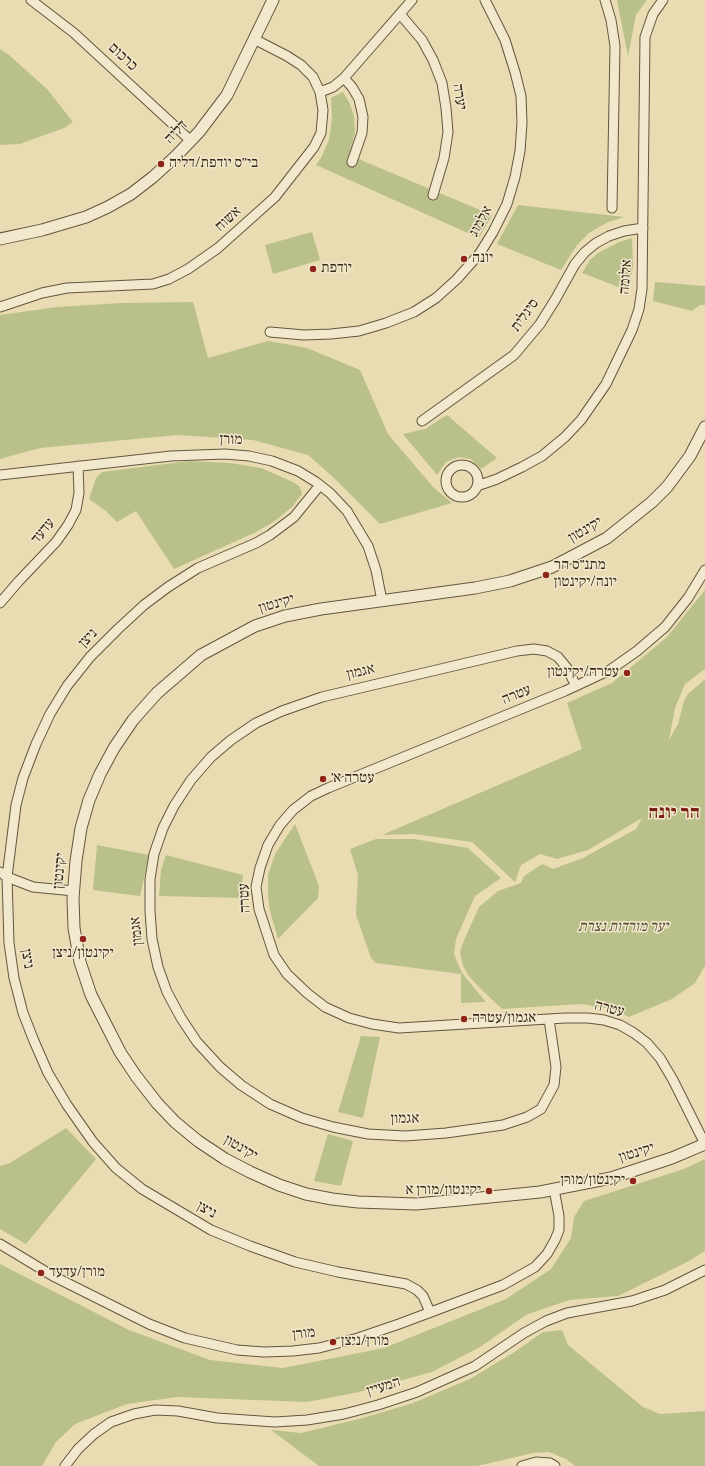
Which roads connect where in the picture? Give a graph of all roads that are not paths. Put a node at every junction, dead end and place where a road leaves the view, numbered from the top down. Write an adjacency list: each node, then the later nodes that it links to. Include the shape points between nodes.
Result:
1 (31, 0): 11 (street, כרכום, via 74,33)
2 (273, 0): 8 (street, דליה)
3 (412, 0): 7 (street)
4 (485, 0): 18 (street, אלמוג, via 505,40 521,96 520,151 515,177 507,204 494,232 457,279 436,298 414,312 360,331 304,335)
5 (605, 0): 14 (street, via 615,46)
6 (664, 0): 15 (street, אלומה, via 653,14 645,37)
7 (400, 14): 9 (street); 13 (street, יערה, via 422,40 442,83 448,132)
8 (254, 40): 10 (street, אשוח, via 301,65 313,77); 11 (street, דליה, via 214,115)
9 (344, 78): 10 (street, via 333,87); 12 (street, via 359,99 363,117 362,133)
10 (320, 92): 17 (street, אשוח, via 323,110 321,133 314,147 275,196 218,248 194,265 169,279 153,284 67,288 42,293)
11 (190, 141): 16 (street, דליה, via 153,177 108,207 63,224)
12 (352, 162)
13 (434, 195)
14 (612, 208)
15 (643, 228): 19 (street, סיגלית, via 609,236 585,252 575,264 540,324 514,355); 25 (street, אלומה, via 642,289 639,309 621,355 594,403 565,438 542,456 497,479)
16 (0, 239)
17 (0, 307)
18 (270, 332)
19 (422, 421)
20 (705, 428): 21 (street, יקינטון)
21 (701, 443): 27 (street, יקינטון, via 652,502 607,538 552,567 510,581 475,588)
22 (78, 466): 23 (street, מורן); 24 (street, מורן, via 171,456 225,454 272,461 298,471); 28 (street, עדעד, via 79,493 76,510 68,525 56,542)
23 (0, 475)
24 (320, 485): 27 (street, מורן, via 347,511 368,546); 30 (street, ניצן, via 294,517 270,535 198,568 144,605 90,657 71,680 50,714 23,778)
25 (477, 486)
26 (705, 570): 29 (street, עטרה, via 688,598 665,627 610,670)
27 (382, 601): 31 (street, יקינטון, via 314,610 255,626 201,655 157,693 133,720 114,748 89,800 81,828)
28 (0, 603)
29 (576, 686): 32 (street, עטרה, via 311,796 280,824 268,845 256,887 259,909 274,955 307,993 325,1007 349,1018 400,1028); 32 (street, אגמון, via 558,657 547,651 534,649 322,697 282,710 231,740 211,757 192,780 163,828 154,854 150,878 152,939 158,967 167,992 196,1042 241,1085 270,1104 302,1118 368,1134 405,1136 503,1125 527,1117 541,1109 554,1085 556,1067)
30 (4, 875): 31 (street, via 33,887); 37 (street, ניצן, via 14,978 31,1034 48,1072 67,1104 93,1142 116,1168 142,1189 211,1230 295,1262 406,1284 423,1296)
31 (74, 891): 34 (street, יקינטון, via 74,928 80,962 92,995 120,1052 140,1081 175,1122 225,1159 279,1185 306,1194 358,1202 416,1204)
32 (549, 1019): 33 (street, עטרה, via 604,1020 620,1024 647,1043 660,1058 673,1080)
33 (705, 1144): 34 (street, יקינטון, via 642,1169)
34 (554, 1189): 37 (street, מורן, via 559,1230 547,1254 535,1267 503,1285)
35 (0, 1244): 37 (street, מורן, via 53,1276 150,1324 185,1338 237,1350 278,1352 319,1348 358,1338)
36 (705, 1270): 38 (street, המעיין, via 665,1290 639,1299 567,1313 546,1321 475,1366 417,1392 378,1405 344,1414 275,1422 216,1418 178,1411 155,1410 134,1414 111,1422 94,1434)
37 (430, 1312)
38 (65, 1466)
39 (522, 1466): 40 (street, via 536,1462)
40 (555, 1466)

